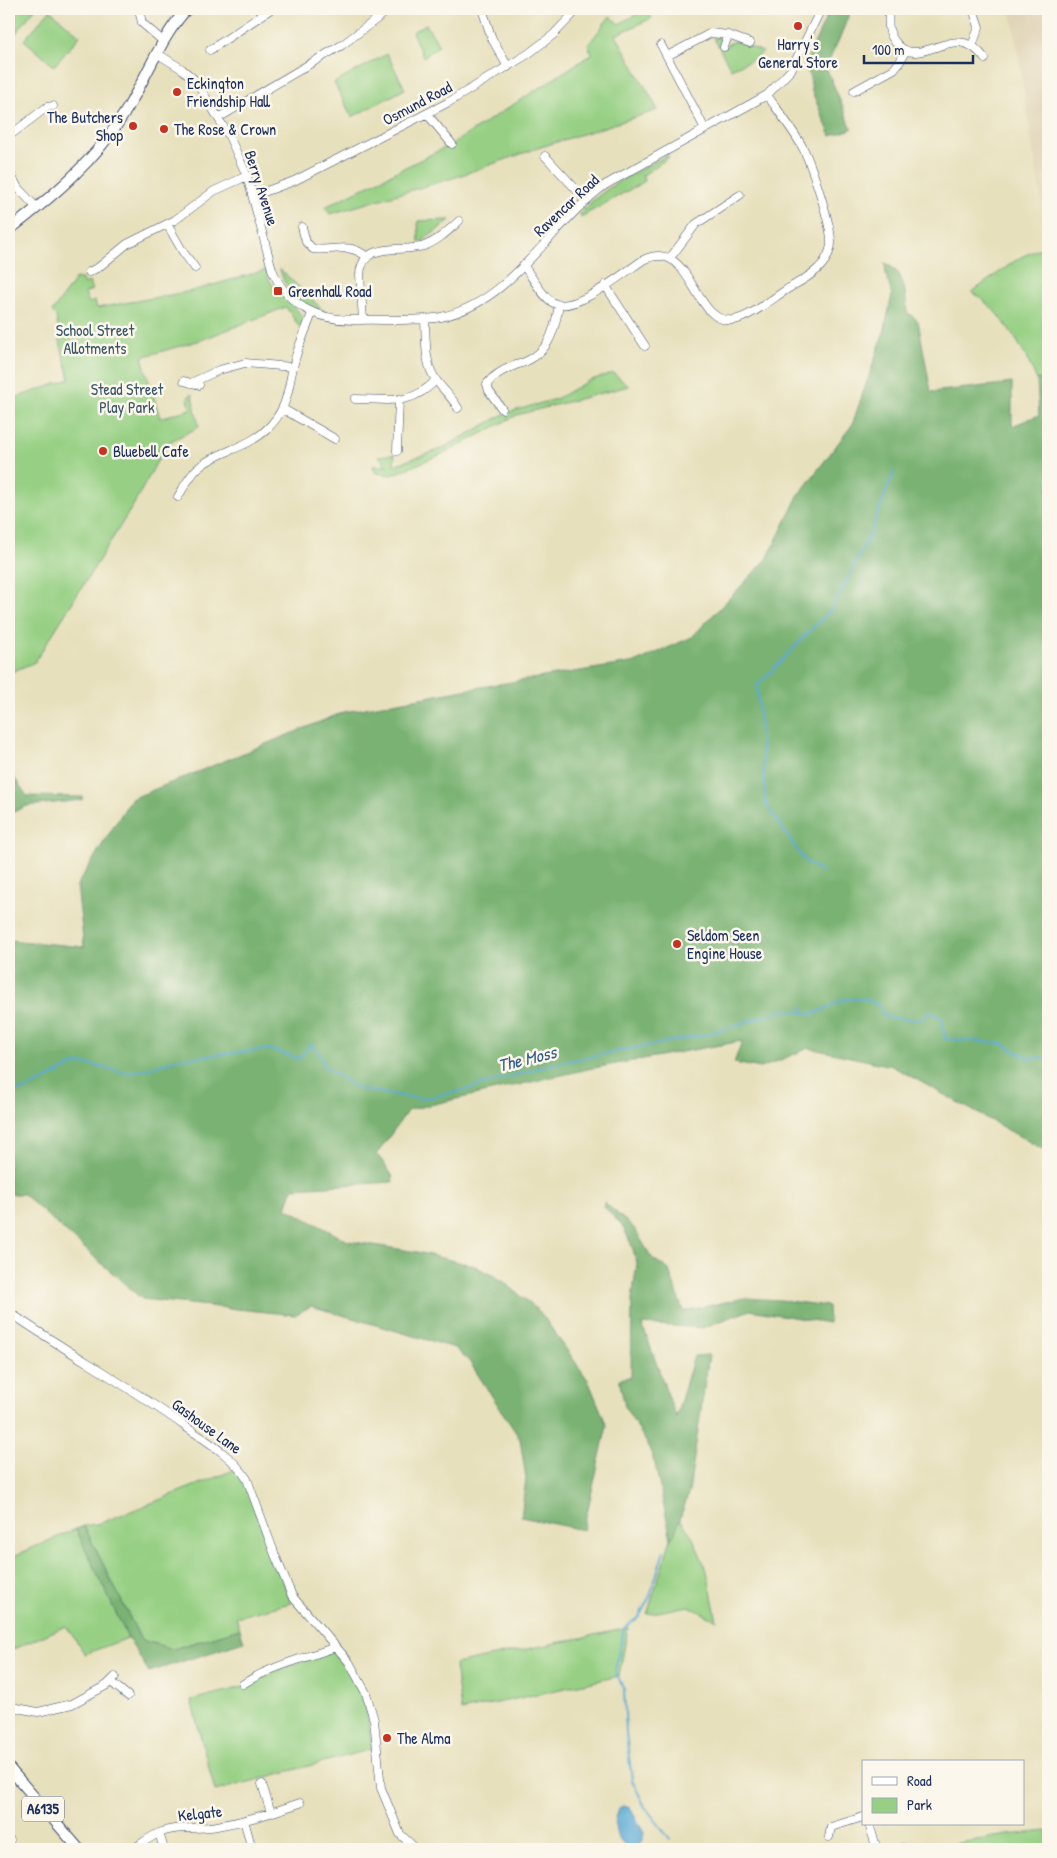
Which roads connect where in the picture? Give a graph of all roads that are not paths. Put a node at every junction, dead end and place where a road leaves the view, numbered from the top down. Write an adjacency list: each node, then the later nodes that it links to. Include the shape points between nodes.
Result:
1 (139, 9): 11 (street, via 140,19 146,27)
2 (187, 9): 11 (main road)
3 (271, 9): 16 (street)
4 (390, 9): 28 (street, via 342,45)
5 (482, 9): 21 (street, via 492,39)
6 (578, 9): 21 (street, Osmund Road, via 548,38)
7 (821, 9): 25 (street, Ravencar Road, via 792,70)
8 (889, 9): 17 (street, via 888,29 899,47)
9 (973, 9): 14 (street, via 979,27)
10 (728, 35): 12 (street); 15 (street); 19 (street, via 717,32 705,35)
11 (164, 42): 18 (main road)
12 (750, 44)
13 (661, 45): 19 (street)
14 (972, 46): 17 (street, via 956,42 920,52); 20 (street)
15 (724, 47)
16 (210, 50)
17 (905, 50): 23 (street, via 894,69)
18 (158, 54): 28 (street, Berry Avenue, via 196,82); 38 (main road, via 124,115 100,148)
19 (667, 56): 29 (street)
20 (985, 59)
21 (508, 67): 27 (street, Osmund Road)
22 (860, 78): 23 (street)
23 (864, 86): 24 (street)
24 (854, 91)
25 (767, 95): 29 (street, Ravencar Road); 44 (street, via 803,149 812,171 830,236 830,251 826,259 815,271 741,318 722,320 712,313)
26 (53, 106): 30 (street, via 47,107)
27 (427, 114): 31 (street, via 449,134); 36 (street, Osmund Road, via 294,181)
28 (218, 118): 34 (street, Berry Avenue)
29 (705, 129): 37 (street, Ravencar Road, via 618,177)
30 (9, 136)
31 (452, 144)
32 (545, 156): 37 (street)
33 (9, 171): 38 (street, via 18,188)
34 (247, 176): 36 (street, Berry Avenue); 40 (street, via 214,191)
35 (740, 194): 44 (street, via 696,224)
36 (253, 196): 50 (street, Berry Avenue, via 276,280 295,302)
37 (586, 200): 45 (street, Ravencar Road)
38 (38, 208): 42 (main road)
39 (460, 221): 43 (street, via 424,246 378,251)
40 (167, 224): 46 (street); 47 (street, via 127,244)
41 (302, 227): 43 (street, via 306,242 313,249 351,248)
42 (9, 230)
43 (366, 257): 52 (street, via 360,275)
44 (670, 258): 48 (street, via 651,257)
45 (523, 265): 49 (street, via 547,298); 51 (street, Ravencar Road, via 501,287 478,302)
46 (190, 267)
47 (89, 272)
48 (605, 285): 49 (street, via 579,302); 53 (street)
49 (559, 305): 61 (street, via 554,330 544,348 497,374 487,384)
50 (312, 313): 52 (street, Ravencar Road, via 330,319); 54 (street)
51 (425, 319): 52 (street, Ravencar Road); 55 (street, via 429,365)
52 (363, 320)
53 (646, 346)
54 (293, 368): 56 (street, via 245,362); 60 (street)
55 (436, 380): 58 (street, via 420,395); 59 (street)
56 (192, 383)
57 (359, 397): 58 (street)
58 (399, 399): 63 (street)
59 (458, 408)
60 (284, 409): 62 (street); 64 (street, via 260,435 195,471)
61 (502, 410)
62 (335, 439)
63 (397, 451)
64 (178, 497)
65 (9, 1312): 66 (street, Gashouse Lane, via 170,1416 240,1468 292,1596)
66 (336, 1647): 67 (street, via 277,1667); 83 (street, Gashouse Lane, via 349,1662 366,1693 374,1720 382,1788 400,1834)
67 (243, 1684)
68 (128, 1696): 69 (street, via 113,1680 72,1704 38,1712 17,1708)
69 (9, 1710)
70 (9, 1768): 79 (main road, A6135)
71 (262, 1784): 73 (street)
72 (300, 1803): 73 (street, Kelgate)
73 (271, 1813): 75 (street, Kelgate)
74 (862, 1817): 78 (street, via 831,1827)
75 (244, 1820): 77 (street, Kelgate); 82 (street, Kelgate)
76 (869, 1826): 84 (street)
77 (159, 1833): 80 (street, Kelgate); 81 (street, Kelgate)
78 (829, 1836)
79 (79, 1849)
80 (133, 1849)
81 (164, 1849)
82 (252, 1849)
83 (416, 1849)
84 (877, 1849)

